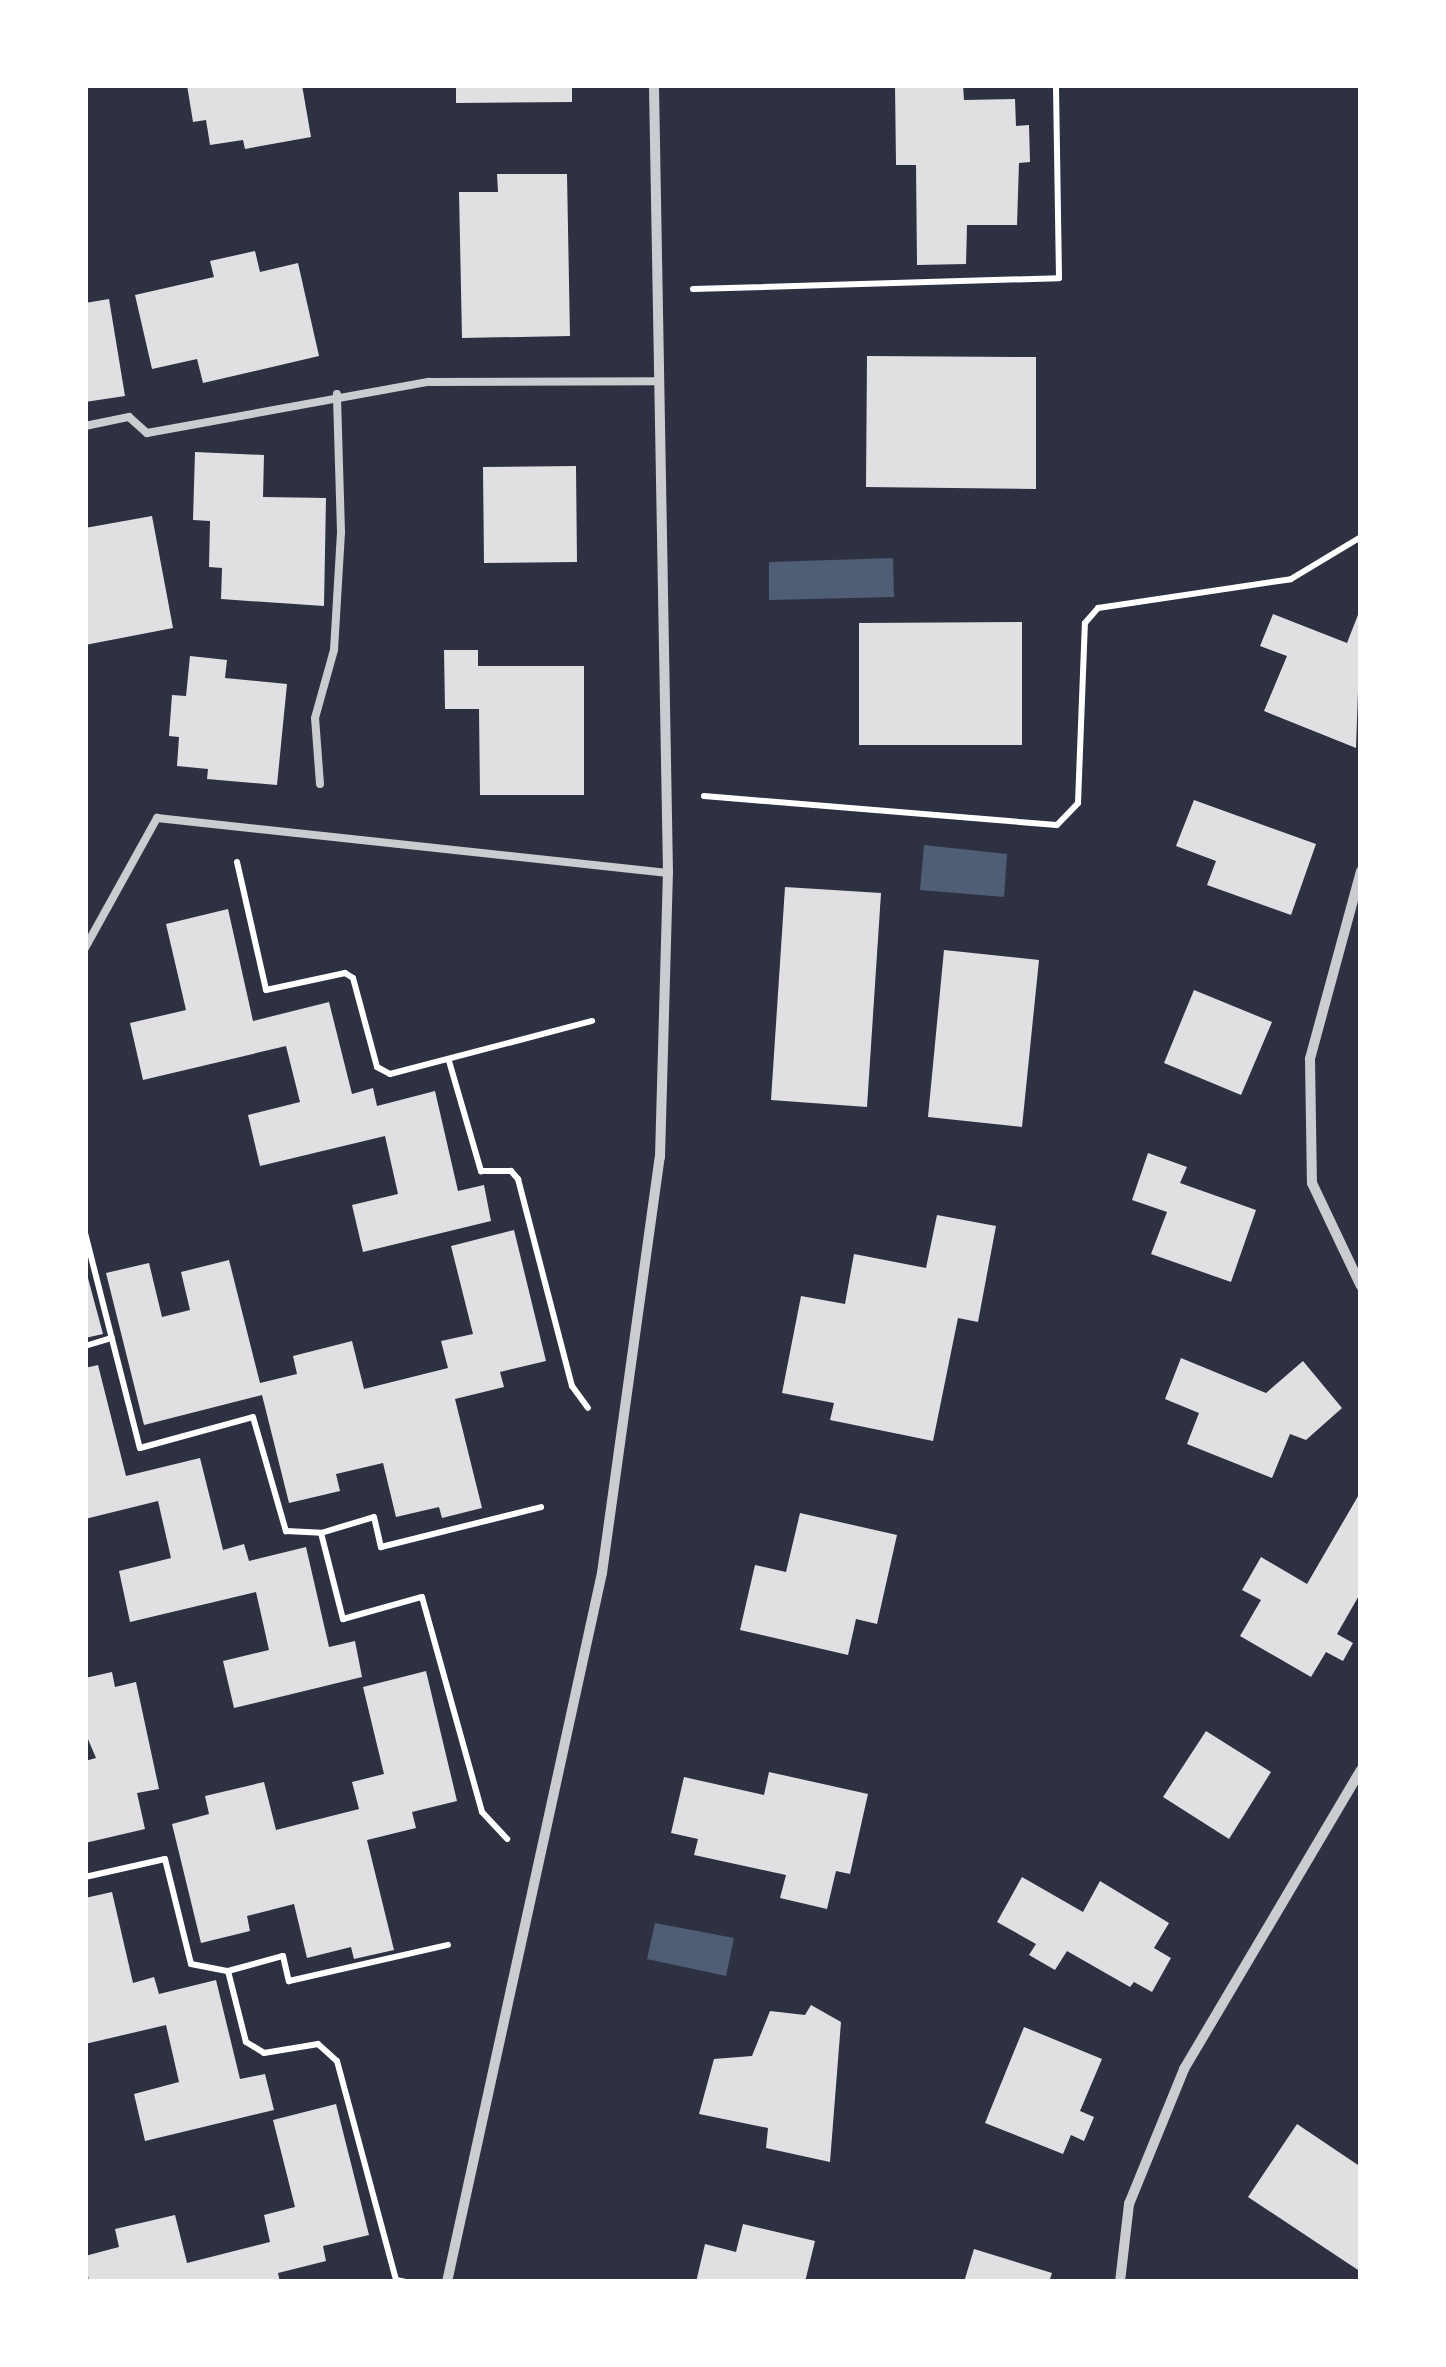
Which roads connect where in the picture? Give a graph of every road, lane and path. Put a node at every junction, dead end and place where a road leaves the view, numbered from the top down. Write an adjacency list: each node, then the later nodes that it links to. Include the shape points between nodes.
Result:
1 (654, 85): 4 (street)
2 (1056, 85): 3 (path, via 1059,278)
3 (693, 289)
4 (659, 381): 5 (lane, via 430,382); 12 (street)
5 (338, 394): 6 (lane, via 147,434 130,417); 8 (lane, via 341,532 334,650 315,718)
6 (85, 426)
7 (1361, 537): 9 (path, via 1291,579 1098,608 1086,622 1078,803 1056,825)
8 (320, 784)
9 (702, 796)
10 (229, 826): 12 (lane); 13 (lane, via 157,818); 15 (path, via 266,990 344,973 353,978 377,1067 390,1074)
11 (1361, 871): 17 (street, via 1310,1059 1312,1183)
12 (668, 873): 29 (street, via 660,1157 620,1470)
13 (85, 948)
14 (592, 1021): 15 (path)
15 (448, 1060): 20 (path, via 481,1171 511,1171 518,1178 572,1386)
16 (85, 1233): 18 (path)
17 (1361, 1286)
18 (112, 1338): 19 (path); 22 (path, via 140,1448 253,1417 286,1532)
19 (85, 1346)
20 (592, 1413)
21 (541, 1506): 22 (path, via 381,1547 374,1516)
22 (320, 1534): 24 (path, via 344,1619 422,1597 482,1812)
23 (1361, 1770): 30 (street, via 1184,2069 1129,2204)
24 (508, 1840)
25 (85, 1877): 27 (path, via 165,1859 191,1964)
26 (448, 1945): 27 (path, via 290,1982 283,1956)
27 (228, 1971): 28 (path, via 246,2042 264,2053 318,2044 336,2061 396,2280)
28 (406, 2282)
29 (447, 2282)
30 (1120, 2282)

